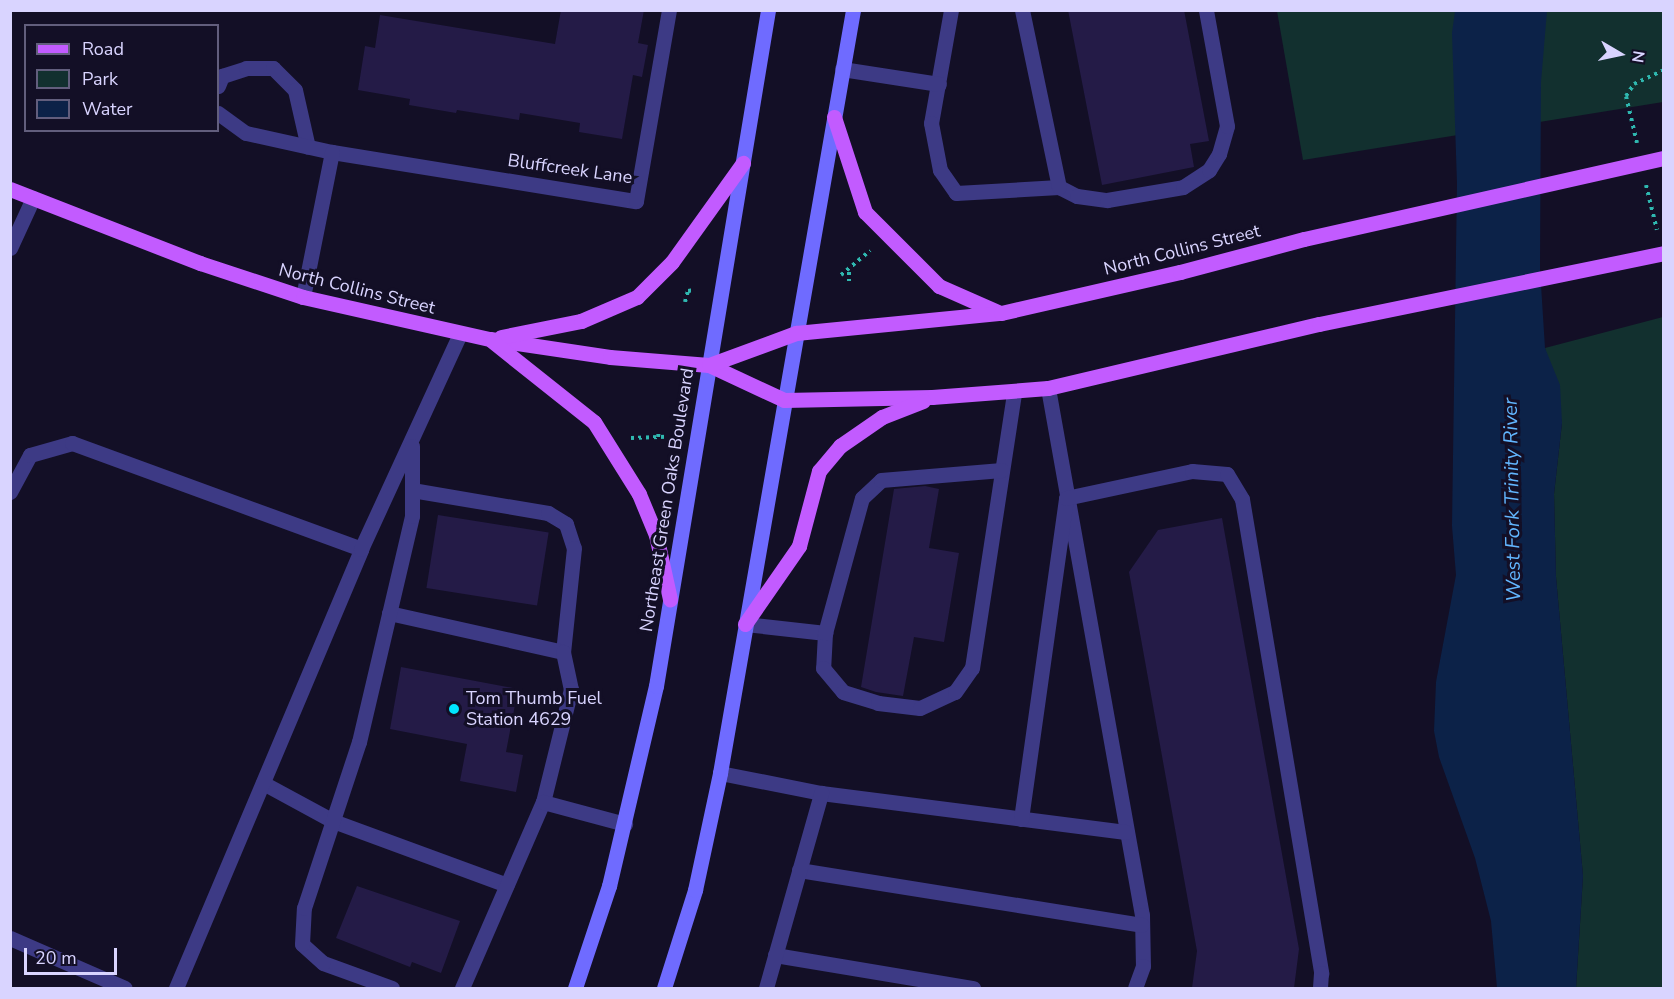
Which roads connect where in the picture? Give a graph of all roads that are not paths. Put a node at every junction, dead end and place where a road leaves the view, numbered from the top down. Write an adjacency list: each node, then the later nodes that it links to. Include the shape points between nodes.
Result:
1 (669, 10): 13 (lane, Bluffcreek Lane, via 636,201)
2 (768, 10): 15 (main road, Northeast Green Oaks Boulevard)
3 (853, 10): 7 (main road)
4 (951, 10): 9 (lane)
5 (1022, 10): 16 (lane)
6 (1206, 10): 16 (lane, via 1227,126 1209,170 1183,187 1107,200 1077,196)
7 (842, 69): 9 (lane); 11 (main road)
8 (219, 84): 12 (lane, via 222,76 246,68 273,68 295,90)
9 (939, 84): 16 (lane, via 932,123 940,170 956,193)
10 (219, 114): 12 (lane, Bluffcreek Lane, via 246,133)
11 (834, 117): 22 (main road, via 865,212 939,286); 23 (main road)
12 (308, 147): 13 (lane, Bluffcreek Lane)
13 (332, 152): 21 (lane)
14 (1664, 158): 22 (main road, North Collins Street, bridge, via 1304,239 1180,273)
15 (743, 163): 25 (main road, via 672,262 637,297 581,321); 26 (main road, Northeast Green Oaks Boulevard)
16 (1059, 187)
17 (10, 189): 18 (main road, North Collins Street)
18 (33, 198): 19 (lane); 21 (main road, North Collins Street)
19 (10, 248)
20 (1664, 253): 27 (main road, North Collins Street, bridge, via 1319,324)
21 (303, 297): 24 (main road, North Collins Street)
22 (1001, 313): 23 (main road, North Collins Street)
23 (796, 333): 26 (main road, North Collins Street); 30 (main road)
24 (460, 334): 25 (main road, North Collins Street); 31 (lane)
25 (490, 339): 26 (main road, North Collins Street, via 610,357); 37 (main road, via 599,430 626,469 652,525)
26 (709, 365): 30 (main road, North Collins Street); 37 (main road, Northeast Green Oaks Boulevard)
27 (1048, 388): 28 (main road, North Collins Street); 35 (lane)
28 (1014, 392): 29 (main road, North Collins Street); 32 (lane)
29 (932, 397): 30 (main road, North Collins Street); 39 (main road, via 882,417 840,446 819,471 799,546)
30 (784, 400): 39 (main road)
31 (411, 442): 33 (lane); 36 (lane)
32 (1002, 470): 40 (lane, via 881,480 862,498); 40 (lane, via 972,668 955,692 920,708 878,703 843,692 823,668)
33 (412, 490): 38 (lane, via 412,516); 41 (lane, via 548,513 566,524 574,548)
34 (10, 492): 36 (lane, via 30,454 72,443)
35 (1066, 498): 46 (lane); 49 (lane); 64 (lane, via 1192,471 1227,474 1242,499 1320,961)
36 (361, 549): 43 (lane)
37 (670, 599): 48 (main road, Northeast Green Oaks Boulevard, via 656,686)
38 (389, 613): 41 (lane); 47 (lane, via 359,742)
39 (745, 624): 40 (lane); 42 (main road)
40 (825, 633)
41 (564, 652): 45 (lane, via 571,689)
42 (720, 773): 44 (lane); 60 (main road, via 695,890)
43 (263, 783): 47 (lane); 56 (lane)
44 (821, 793): 46 (lane); 50 (lane)
45 (543, 802): 48 (lane); 51 (lane)
46 (1021, 819): 49 (lane)
47 (333, 821): 51 (lane); 57 (lane, via 304,908 302,944 323,963)
48 (625, 824): 59 (main road, Northeast Green Oaks Boulevard)
49 (1126, 832): 52 (lane)
50 (799, 870): 52 (lane); 54 (lane)
51 (507, 885): 58 (lane)
52 (1142, 925): 63 (lane, via 1143,966)
53 (10, 938): 55 (lane)
54 (775, 955): 61 (lane); 62 (lane)
55 (125, 988)
56 (176, 988)
57 (392, 988)
58 (462, 988)
59 (575, 988)
60 (664, 988)
61 (766, 988)
62 (973, 988)
63 (1135, 988)
64 (1320, 988)

